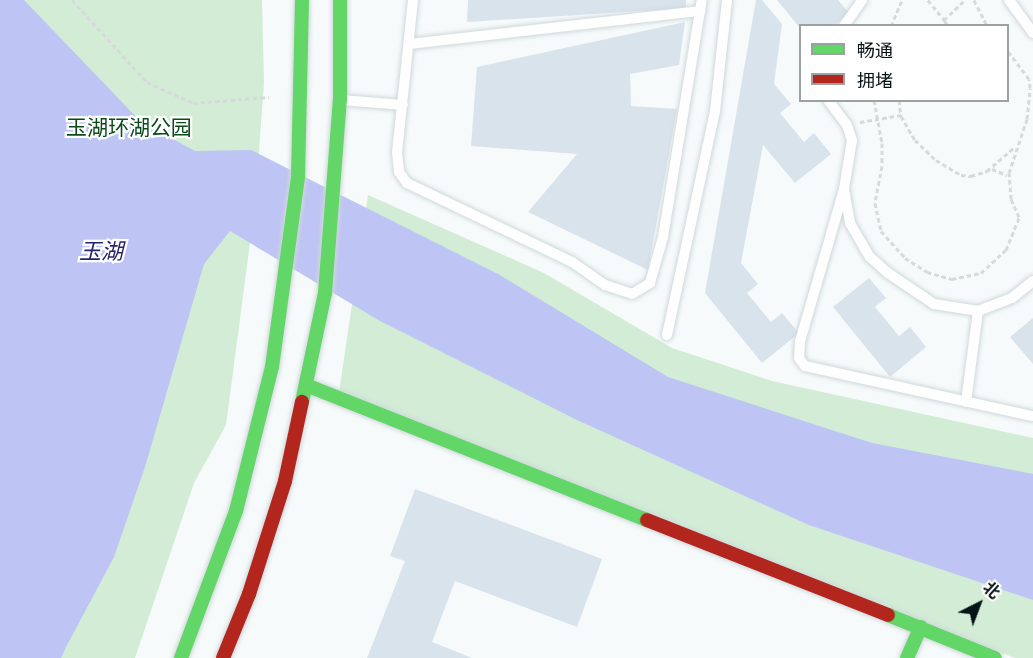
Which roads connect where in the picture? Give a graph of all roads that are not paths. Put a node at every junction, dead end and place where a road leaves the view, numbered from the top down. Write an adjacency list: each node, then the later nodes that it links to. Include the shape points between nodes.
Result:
1 (302, 0): 22 (main road, via 298,177 272,367 236,511)
2 (340, 0): 11 (main road)
3 (413, 0): 10 (lane)
4 (727, 0): 17 (lane, via 715,111)
5 (861, 0): 8 (lane)
6 (1009, 0): 9 (lane)
7 (701, 5): 10 (lane); 13 (lane, via 663,237 650,284 632,294 605,285 572,262 407,183 399,172 397,152)
8 (845, 24)
9 (1033, 33)
10 (410, 44): 13 (lane)
11 (340, 100): 13 (lane); 18 (main road, via 325,293)
12 (830, 102): 14 (lane, via 847,125 852,140)
13 (403, 105)
14 (844, 189): 16 (lane, via 850,223 870,257 934,304); 19 (lane, via 800,341 799,358 805,366)
15 (1032, 284): 16 (lane, via 1012,298)
16 (978, 311): 19 (lane)
17 (667, 335)
18 (306, 385): 21 (main road); 23 (main road, via 285,481)
19 (966, 402): 20 (lane)
20 (1033, 416)
21 (921, 627): 24 (main road); 25 (main road)
22 (181, 658)
23 (223, 658)
24 (907, 658)
25 (995, 658)

